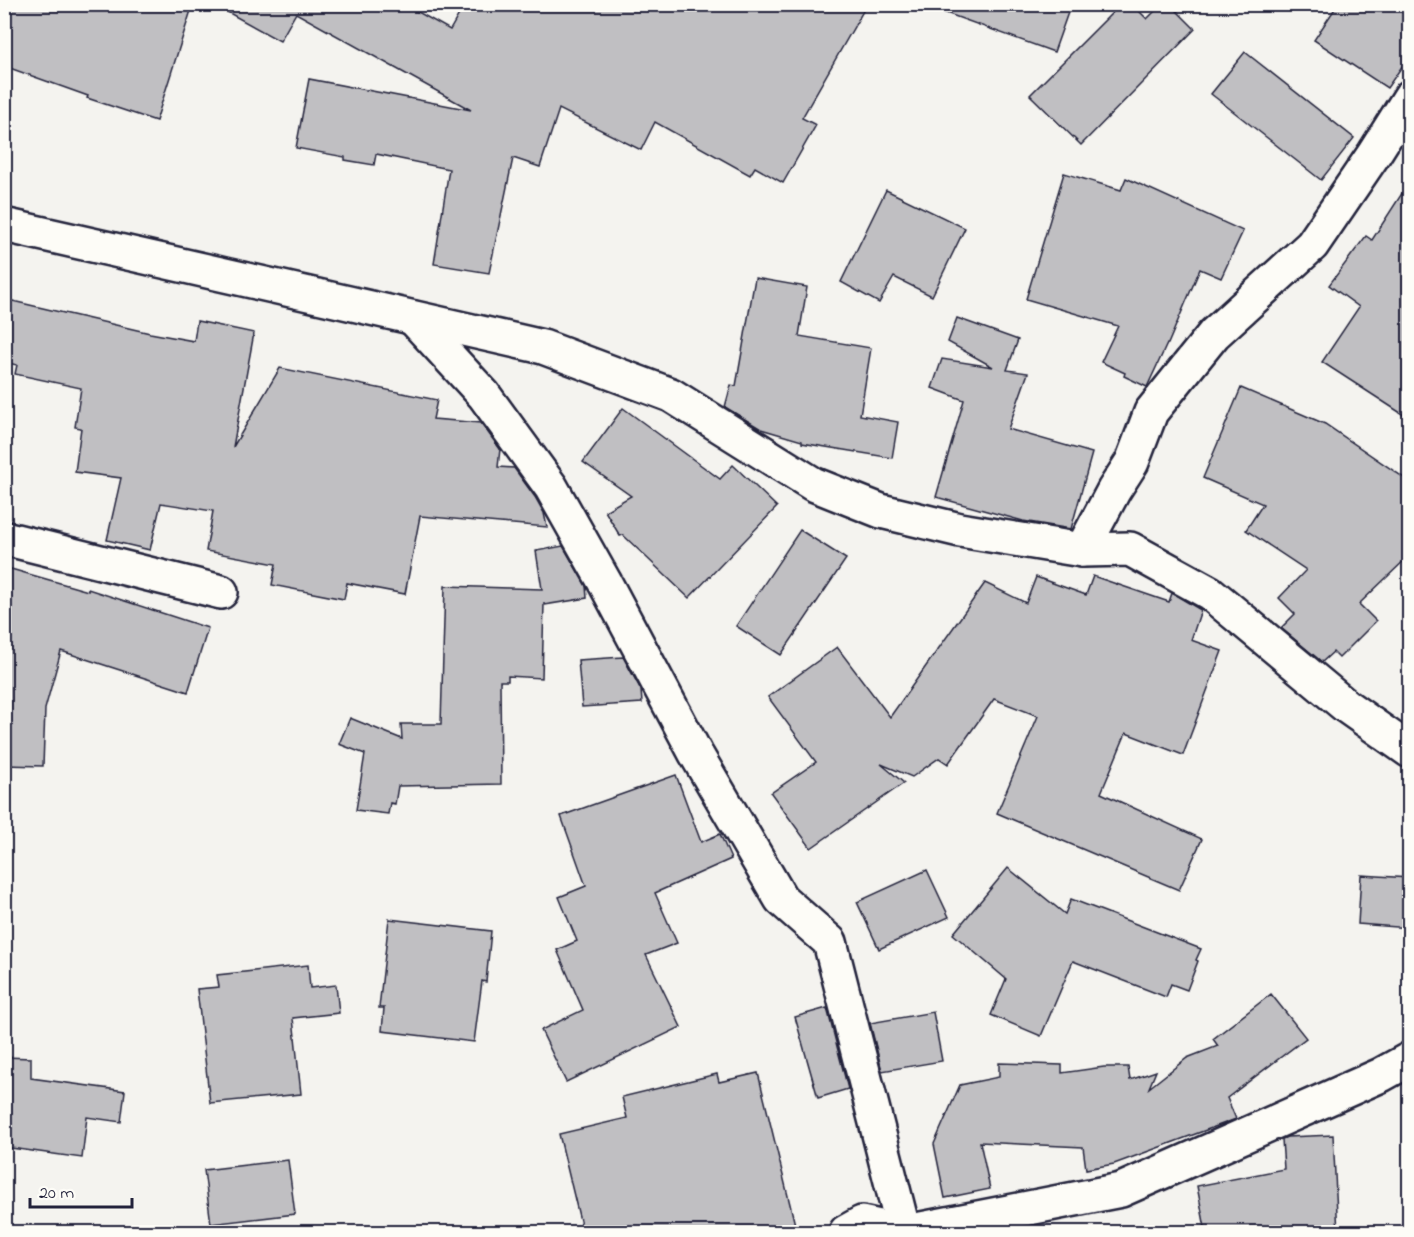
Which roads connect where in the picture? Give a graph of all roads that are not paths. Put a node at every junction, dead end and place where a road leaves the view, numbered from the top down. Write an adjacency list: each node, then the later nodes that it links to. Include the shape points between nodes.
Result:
1 (1410, 97): 5 (street, via 1312,245 1214,334 1151,412 1132,462)
2 (4, 225): 3 (street)
3 (413, 318): 5 (street, via 543,347 670,395 813,484 881,511 960,530); 10 (street, via 484,395 551,486 696,754 782,899 830,942)
4 (4, 538): 6 (street)
5 (1082, 550): 7 (street, via 1130,549 1210,593 1346,706)
6 (221, 592)
7 (1410, 751)
8 (1410, 1059): 10 (street, via 1121,1190)
9 (858, 1230): 10 (street)
10 (904, 1233)

